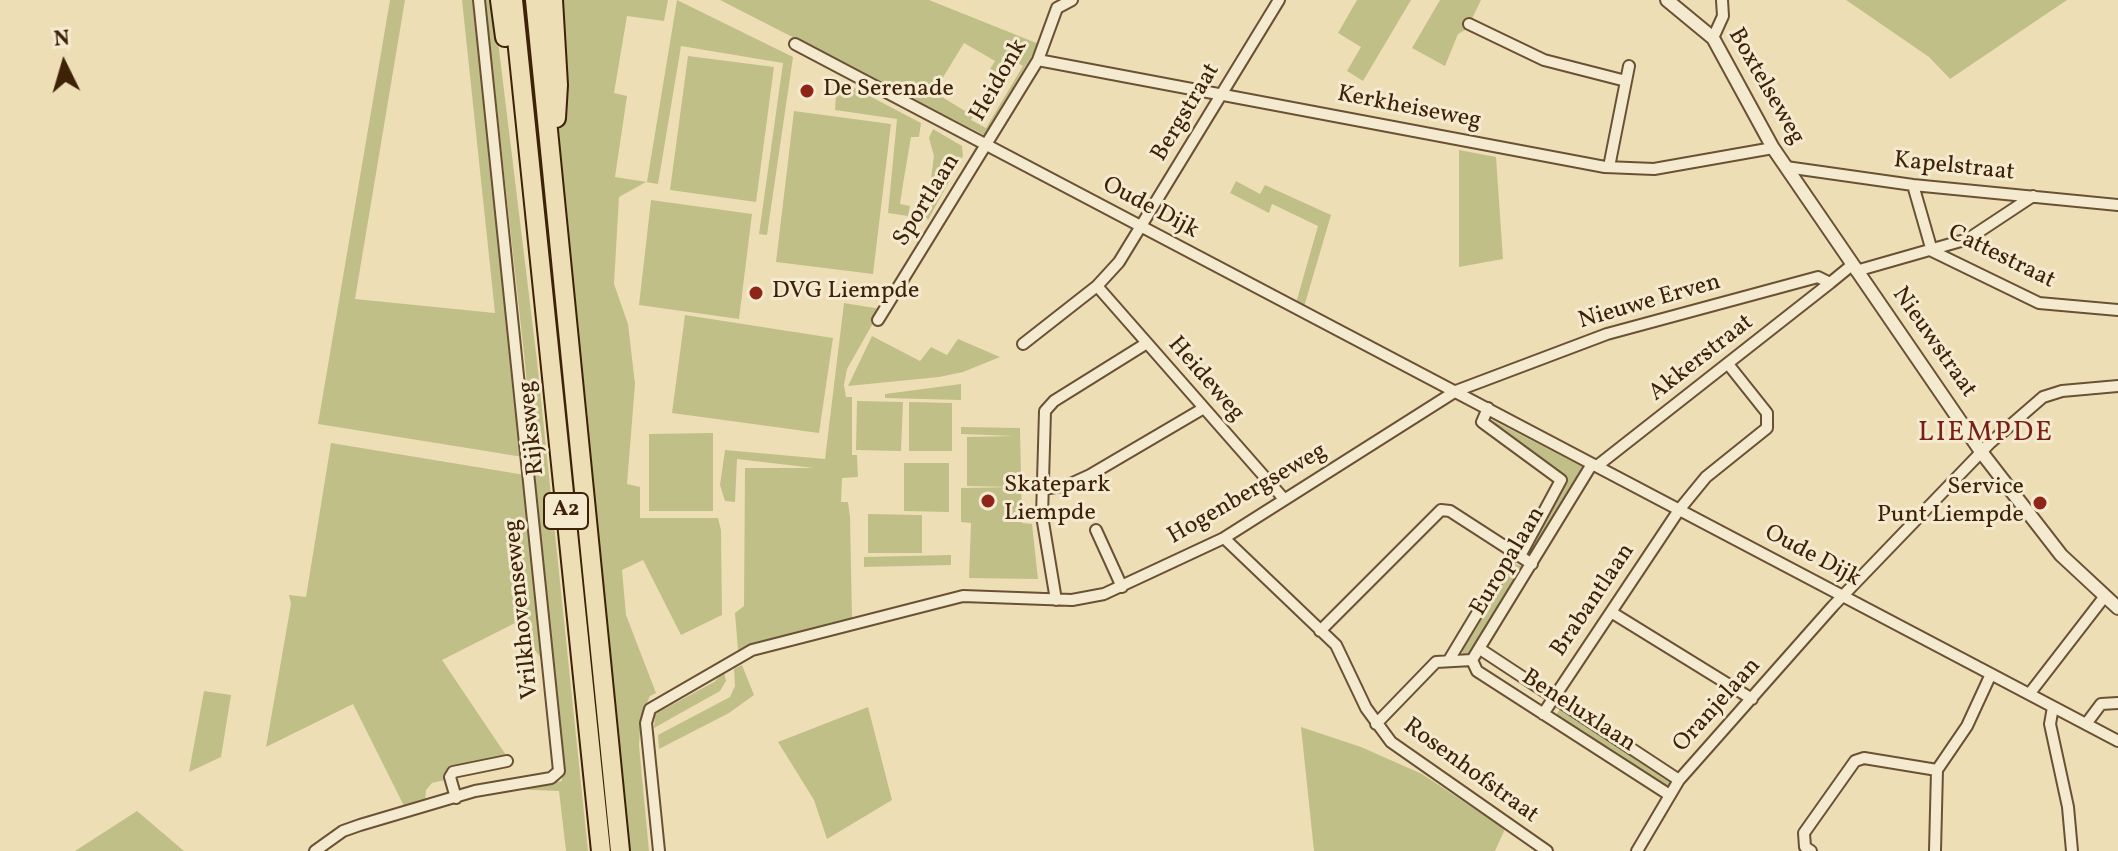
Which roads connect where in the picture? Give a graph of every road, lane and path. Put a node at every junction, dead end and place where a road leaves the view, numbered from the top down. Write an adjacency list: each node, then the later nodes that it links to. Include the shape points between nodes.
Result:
1 (479, 0): 74 (street, Vrilkhovenseweg, via 559,769 551,778)
2 (500, 0): 23 (highway, A2, via 512,90)
3 (513, 0): 23 (highway, Rijksweg / A2)
4 (535, 0): 22 (highway, Rijksweg / A2)
5 (553, 0): 22 (highway, A2, via 558,85)
6 (1072, 0): 10 (street, Heidonk)
7 (1279, 0): 17 (street, Bergstraat)
8 (1667, 0): 12 (street, Boxtelseweg)
9 (1722, 0): 12 (street, via 1723,16)
10 (1056, 4): 14 (street, Heidonk)
11 (1469, 24): 16 (street, via 1544,60)
12 (1713, 38): 19 (street, Boxtelseweg)
13 (795, 44): 18 (street, Oude Dijk)
14 (1038, 60): 17 (street, Kerkheiseweg); 18 (street, Heidonk)
15 (1629, 66): 16 (street)
16 (1626, 81): 20 (street)
17 (1221, 95): 20 (street, Kerkheiseweg); 27 (street, Bergstraat)
18 (987, 145): 27 (street, Oude Dijk); 33 (street, Sportlaan)
19 (1773, 148): 20 (street, Kerkheiseweg, via 1654,169); 21 (street, Boxtelseweg)
20 (1609, 167)
21 (1786, 167): 24 (street, Kapelstraat); 29 (street, Nieuwstraat)
22 (552, 169): 77 (highway, Rijksweg / A2)
23 (531, 172): 76 (highway, Rijksweg / A2)
24 (1913, 185): 25 (street, Kapelstraat); 28 (street, Cattestraat)
25 (2033, 196): 26 (street, Kapelstraat); 28 (street, via 1968,239)
26 (2118, 205)
27 (1141, 227): 31 (street, Bergstraat); 38 (street, Oude Dijk)
28 (1932, 251): 29 (street); 32 (street, Cattestraat, via 2039,303)
29 (1854, 268): 30 (street); 41 (street, Nieuwstraat)
30 (1830, 283): 36 (street, Akkerstraat); 38 (street, Nieuwe Erven, via 1818,277 1607,334)
31 (1097, 286): 34 (street, Heideweg); 35 (street, Bergstraat)
32 (2118, 310)
33 (878, 320)
34 (1147, 343): 39 (street, Heideweg); 43 (street, via 1045,411)
35 (1023, 344)
36 (1728, 364): 42 (street, Akkerstraat); 45 (street, Brabantlaan, via 1767,413 1767,428 1706,477)
37 (2118, 386): 41 (street, Oranjelaan, via 2043,397)
38 (1456, 391): 40 (street, Oude Dijk); 44 (street, Hogenbergseweg)
39 (1204, 408): 43 (street, via 1090,475); 44 (street, Heideweg)
40 (1488, 408): 42 (street, Oude Dijk); 48 (street, Europalaan, via 1482,422 1561,480)
41 (1982, 453): 51 (street, Nieuwstraat, via 2061,555); 52 (street, Oranjelaan)
42 (1595, 465): 45 (street, Oude Dijk); 49 (street, Europalaan)
43 (1043, 489): 53 (street, via 1044,542)
44 (1284, 499): 47 (street, Hogenbergseweg)
45 (1679, 510): 52 (street, Oude Dijk); 55 (street, Brabantlaan)
46 (1096, 530): 50 (street)
47 (1224, 538): 50 (street, Hogenbergseweg); 56 (street, Rosenhofstraat)
48 (1517, 554): 49 (street); 56 (street, via 1441,510); 58 (street, Europalaan)
49 (1532, 564): 57 (street, Europalaan)
50 (1122, 587): 53 (street, Hogenbergseweg, via 1087,598)
51 (2105, 596): 54 (street, Nieuwstraat); 61 (street)
52 (1843, 597): 60 (street, Oude Dijk); 63 (street, Oranjelaan)
53 (1056, 600): 78 (street, Hogenbergseweg, via 963,596 779,640 656,703 647,716)
54 (2118, 608)
55 (1611, 612): 62 (street, Brabantlaan); 63 (street)
56 (1320, 631): 67 (street, Rosenhofstraat, via 1344,657)
57 (1480, 649): 59 (street, Europalaan); 62 (street, Beneluxlaan)
58 (1449, 660): 59 (street); 67 (street, Europalaan, via 1436,662)
59 (1472, 660): 66 (street, Beneluxlaan, via 1477,671)
60 (1991, 674): 61 (street, Oude Dijk); 71 (street, via 1967,726)
61 (2030, 693): 65 (street, Oude Dijk)
62 (1554, 698): 66 (street, Brabantlaan); 72 (street, Beneluxlaan)
63 (1752, 699): 72 (street, Oranjelaan)
64 (2118, 703): 68 (street, via 2101,704)
65 (2053, 707): 68 (street, Oude Dijk); 83 (street, via 2050,724)
66 (1543, 714): 73 (street, Beneluxlaan)
67 (1376, 724): 79 (street, Rosenhofstraat, via 1391,742)
68 (2086, 724): 69 (street, Oude Dijk)
69 (2118, 741)
70 (507, 761): 74 (street, via 453,772)
71 (1937, 770): 81 (street, via 1855,761 1804,833 1805,847); 82 (street)
72 (1679, 780): 73 (street, Oranjelaan)
73 (1668, 794): 80 (street, Oranjelaan)
74 (456, 798): 75 (street, Vrilkhovenseweg, via 343,831)
75 (315, 851)
76 (601, 851)
77 (620, 851)
78 (659, 851)
79 (1547, 851)
80 (1637, 851)
81 (1811, 851)
82 (1935, 851)
83 (2072, 851)

